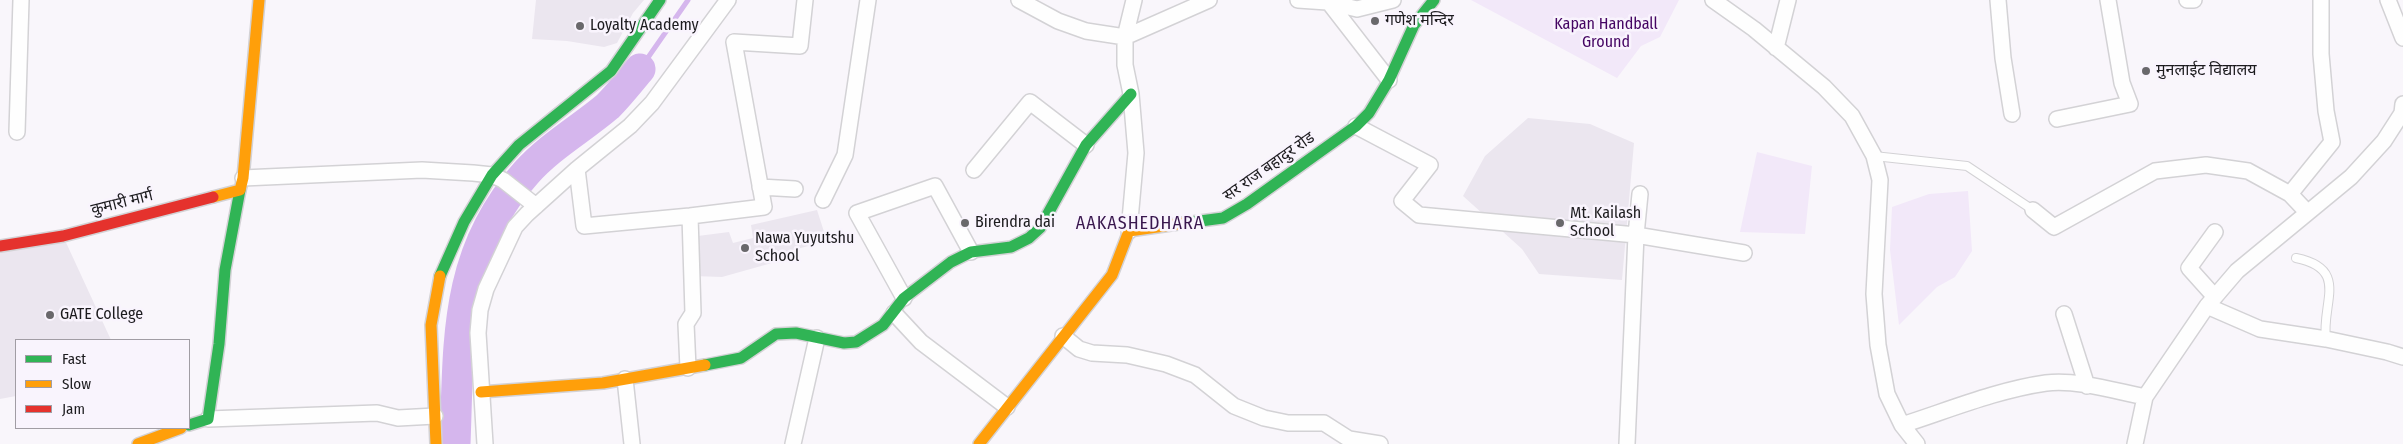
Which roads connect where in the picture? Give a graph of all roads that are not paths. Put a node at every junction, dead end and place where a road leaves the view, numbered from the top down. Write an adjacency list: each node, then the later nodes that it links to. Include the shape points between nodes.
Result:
1 (21, 0): 31 (street)
2 (259, 0): 37 (street)
3 (660, 0): 36 (street, via 611,71 519,146)
4 (728, 0): 34 (street, via 652,103 630,126)
5 (805, 0): 38 (street, via 800,46 734,42)
6 (868, 0): 42 (street, via 845,155)
7 (1021, 0): 22 (street, via 1058,21 1086,31)
8 (1134, 0): 22 (street)
9 (1209, 0): 22 (street)
10 (1298, 0): 21 (street)
11 (1393, 0): 21 (street, via 1357,9)
12 (1434, 0): 25 (street, सर राज बहादुर रोड, via 1414,25)
13 (1713, 0): 24 (street, via 1754,28)
14 (1788, 0): 24 (street)
15 (1998, 0): 28 (street)
16 (2108, 0): 29 (street, via 2122,83 2130,104)
17 (2187, 0): 18 (street)
18 (2194, 0)
19 (2321, 0): 41 (street, via 2321,54 2332,142)
20 (2388, 0): 23 (street)
21 (1327, 1): 25 (street)
22 (1125, 37): 26 (street, via 1125,65)
23 (2403, 38)
24 (1776, 48): 33 (street, via 1824,87 1852,116)
25 (1389, 80): 30 (street, सर राज बहादुर रोड, via 1369,113)
26 (1131, 94): 32 (street); 47 (street, via 1136,153)
27 (2403, 104): 45 (street, via 2402,113 2384,141 2351,177)
28 (2012, 114)
29 (2058, 119)
30 (1356, 126): 47 (street, सर राज बहादुर रोड, via 1223,218); 49 (street, via 1430,165 1402,201 1419,215)
31 (17, 132)
32 (1086, 145): 35 (street, via 1030,102); 51 (street, via 1040,228 1011,247)
33 (1874, 156): 44 (lane, via 1968,166); 71 (street, via 1880,180 1874,294 1878,345 1887,394)
34 (577, 169): 43 (street); 46 (street, via 584,226)
35 (974, 170)
36 (498, 178): 37 (street, via 422,170); 43 (street); 68 (street, via 464,222 450,249 434,300 431,325)
37 (242, 185): 50 (street, कुमारी मार्ग, via 63,236); 69 (street, via 225,270)
38 (760, 187): 39 (street); 46 (street, via 764,206)
39 (795, 189)
40 (1640, 194): 49 (street)
41 (2290, 194): 44 (street, via 2248,171 2206,165 2155,171 2054,227); 45 (street)
42 (823, 200)
43 (536, 206): 65 (street, via 515,227 483,298 478,333)
44 (2032, 210)
45 (2307, 212): 55 (street, via 2237,271)
46 (690, 216): 62 (street, via 693,313 686,324)
47 (1129, 231): 58 (street, via 1112,275)
48 (2216, 232): 55 (street, via 2189,268)
49 (1636, 235): 52 (street); 80 (street)
50 (0, 246)
51 (971, 252): 54 (street, via 951,262); 54 (street, via 935,186 857,213)
52 (1744, 253)
53 (2296, 258): 60 (lane, via 2321,268 2328,276 2331,291 2324,325)
54 (904, 298): 56 (street)
55 (2211, 301): 60 (street, via 2260,329); 66 (street)
56 (894, 313): 59 (street, via 883,325 856,342); 67 (street, via 921,342)
57 (2064, 314): 64 (street)
58 (1064, 336): 67 (street); 79 (street, via 1079,349 1092,353 1127,355 1195,375 1234,406 1264,418 1288,423 1324,423 1349,439)
59 (817, 338): 62 (street, via 796,333 776,334 740,358); 77 (street)
60 (2326, 339): 61 (street)
61 (2403, 357)
62 (688, 368): 63 (street)
63 (625, 379): 65 (street); 76 (street)
64 (2087, 386): 66 (street); 71 (street, via 2048,383 1999,394)
65 (481, 392): 75 (street)
66 (2145, 397): 82 (street)
67 (1007, 407): 78 (street)
68 (435, 416): 69 (street, via 398,418 367,413); 74 (street)
69 (208, 419): 70 (street)
70 (190, 425)
71 (1902, 425): 81 (street)
72 (178, 429): 73 (street)
73 (138, 444)
74 (436, 444)
75 (485, 444)
76 (632, 444)
77 (793, 444)
78 (979, 444)
79 (1380, 444)
80 (1627, 444)
81 (1917, 444)
82 (2135, 444)

